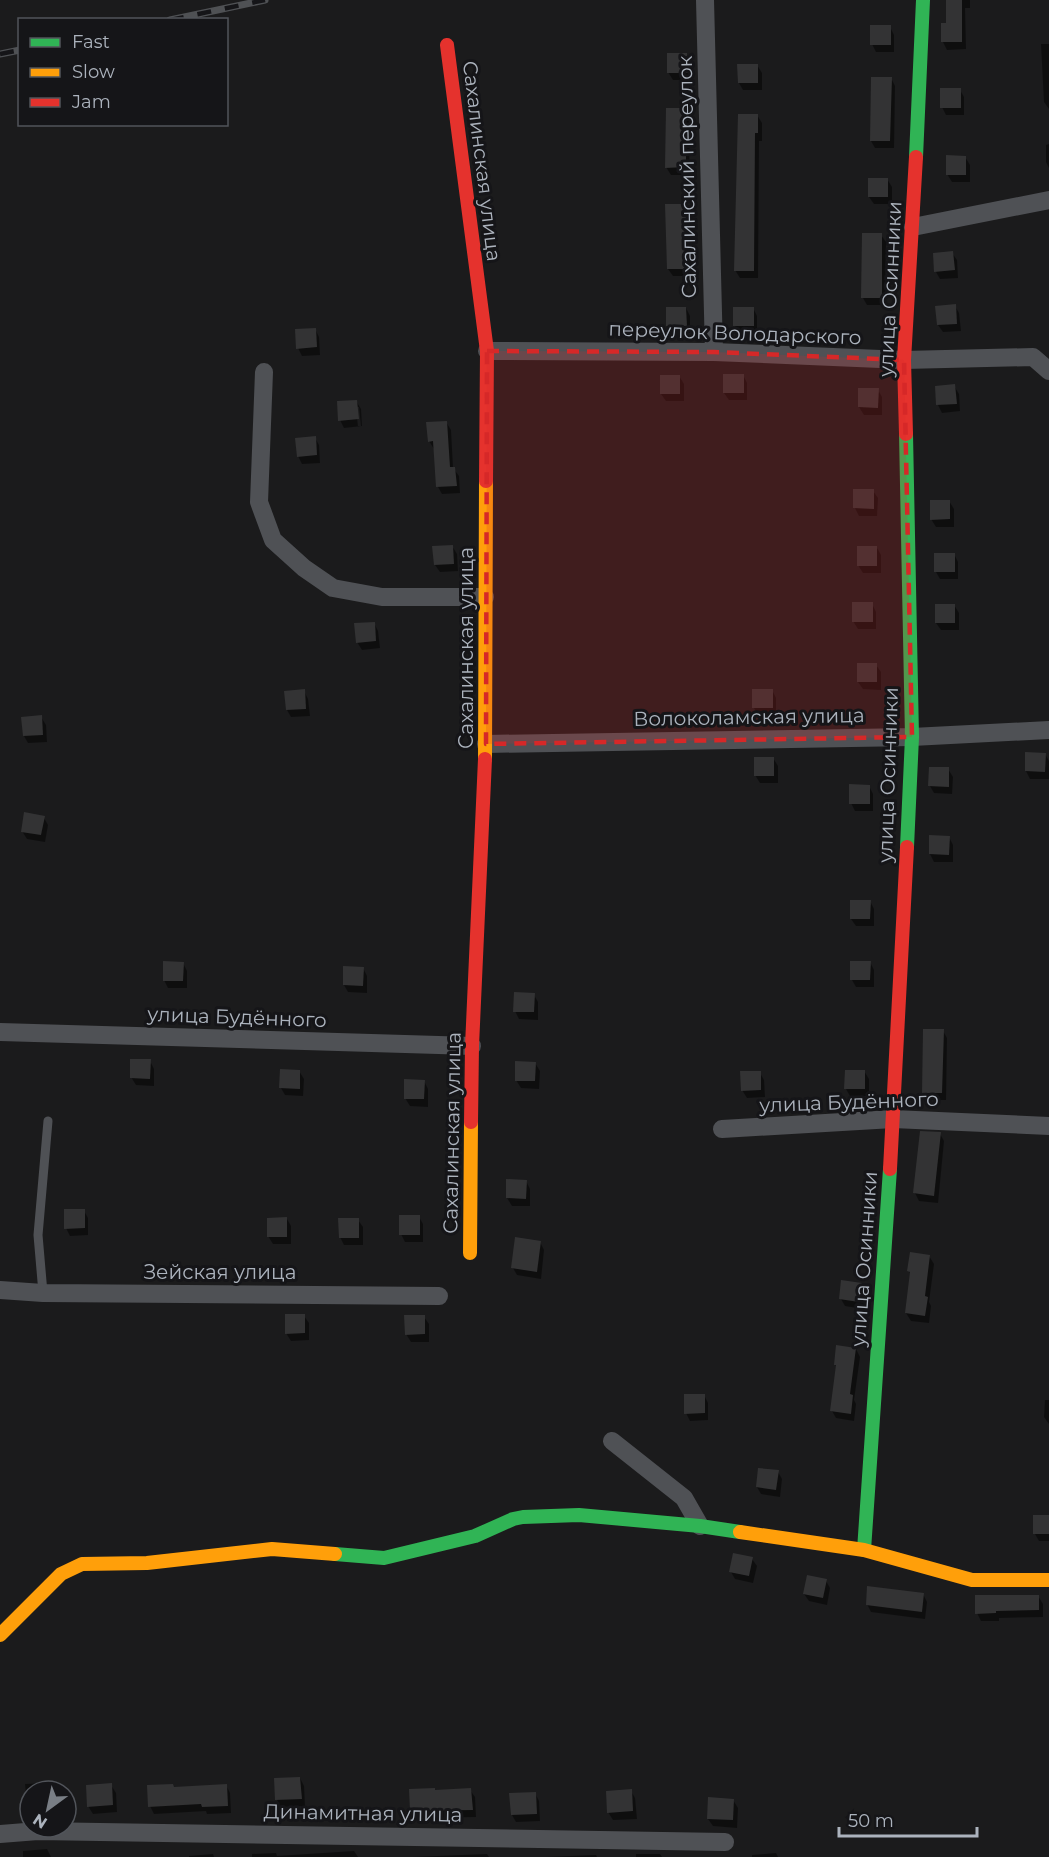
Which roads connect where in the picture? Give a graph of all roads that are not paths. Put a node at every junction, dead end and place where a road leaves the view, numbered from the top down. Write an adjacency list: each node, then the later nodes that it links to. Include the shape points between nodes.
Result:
1 (705, 0): 7 (street, Сахалинский переулок)
2 (923, 0): 5 (street, улица Осинники)
3 (447, 45): 6 (street, Сахалинская улица)
4 (1049, 200): 5 (street)
5 (913, 228): 8 (street, улица Осинники)
6 (487, 351): 7 (street, переулок Володарского); 11 (street, Сахалинская улица)
7 (714, 352): 8 (street, переулок Володарского)
8 (904, 360): 9 (street, переулок Володарского, via 1033,357); 13 (street, улица Осинники)
9 (1049, 371)
10 (264, 372): 11 (street, via 259,502 273,540 333,588 382,597)
11 (485, 597): 14 (street, Сахалинская улица)
12 (1049, 730): 13 (street, Волоколамская улица)
13 (912, 737): 14 (street, Волоколамская улица); 17 (street, улица Осинники)
14 (486, 744): 16 (street, Сахалинская улица)
15 (0, 1032): 16 (street, улица Будённого)
16 (472, 1046): 21 (street, Сахалинская улица)
17 (893, 1119): 19 (street, улица Будённого); 20 (street, улица Будённого); 27 (street, улица Осинники)
18 (48, 1121): 23 (lane, via 38,1235)
19 (1049, 1126)
20 (722, 1129)
21 (470, 1253)
22 (0, 1290): 23 (street, Зейская улица)
23 (43, 1293): 24 (street, Зейская улица)
24 (439, 1296)
25 (612, 1441): 26 (street, via 684,1498)
26 (700, 1526): 27 (street); 29 (street, via 579,1515 524,1517 513,1518 475,1536 384,1558 272,1549 147,1563 82,1564 61,1574)
27 (864, 1550): 28 (street, via 972,1580)
28 (1049, 1580)
29 (0, 1635)
30 (0, 1833): 31 (street, Динамитная улица)
31 (725, 1842)

